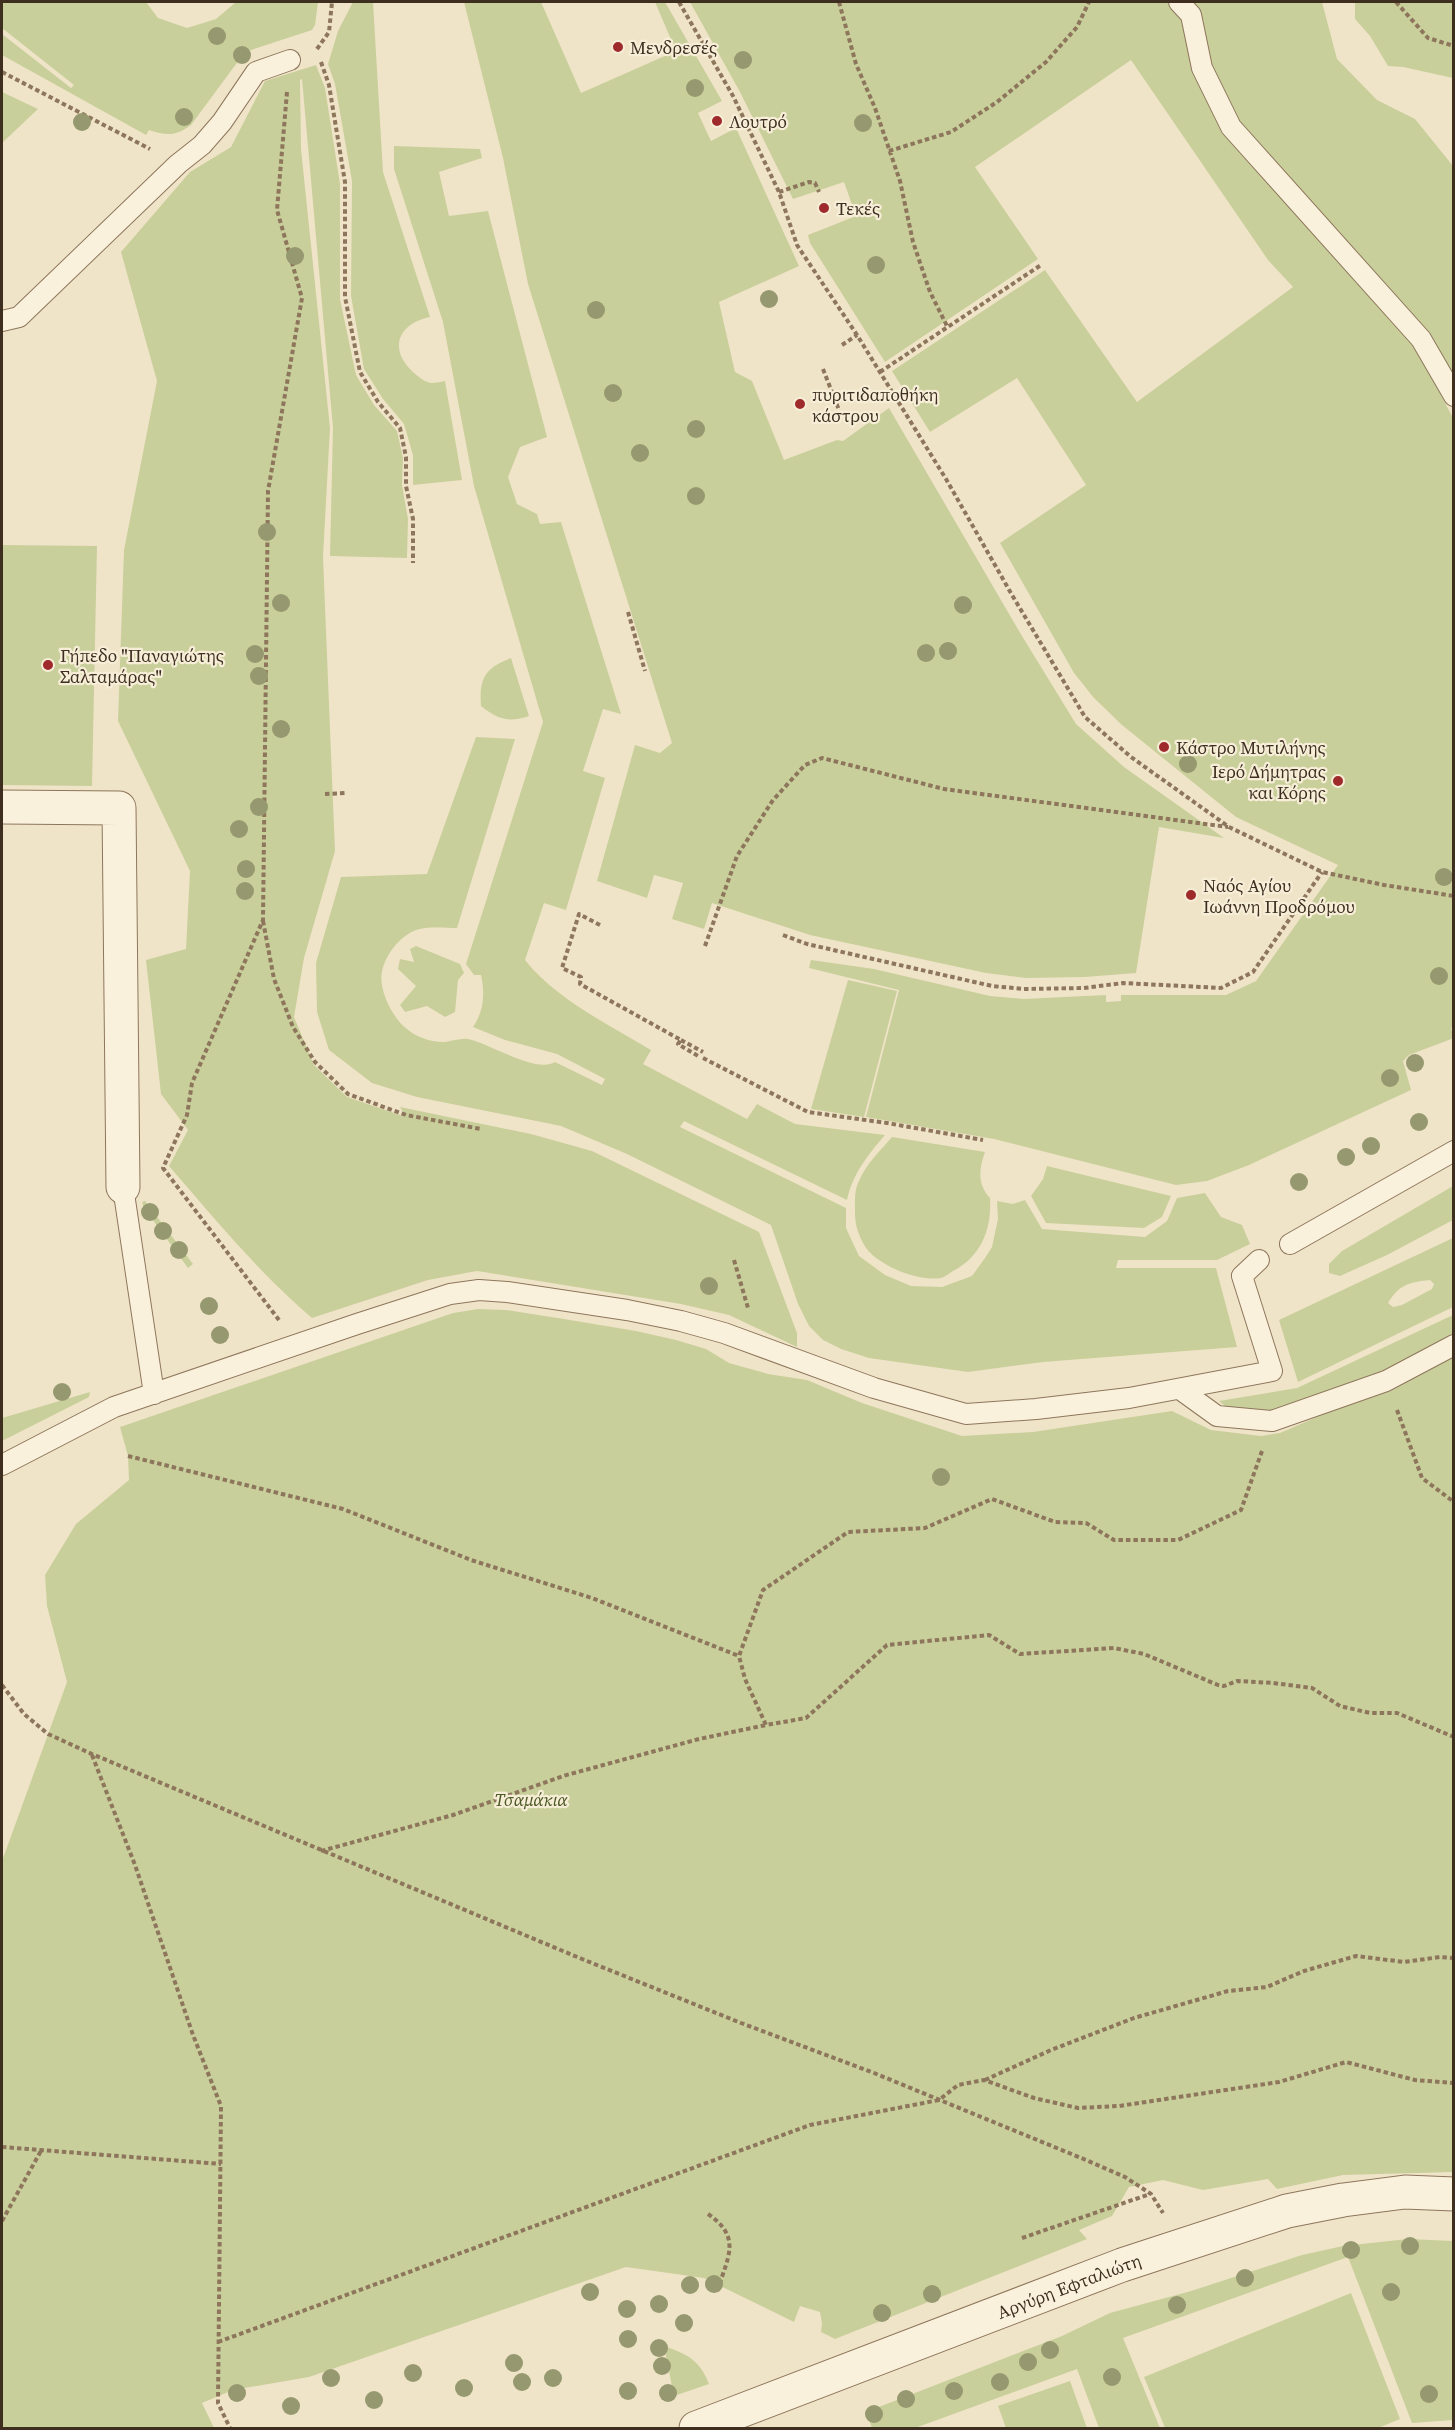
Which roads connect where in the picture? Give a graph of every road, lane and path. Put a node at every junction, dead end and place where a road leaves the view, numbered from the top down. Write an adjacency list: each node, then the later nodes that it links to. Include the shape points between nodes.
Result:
1 (332, 2): 8 (path, via 329,33)
2 (679, 2): 13 (path, via 733,96)
3 (839, 2): 11 (path, via 856,64)
4 (1089, 2): 11 (path, via 1077,27 1046,62 997,102 951,132)
5 (1179, 2): 22 (lane, via 1191,15 1199,60 1224,117 1421,339)
6 (1396, 2): 7 (path, via 1428,38)
7 (1454, 46)
8 (316, 50): 9 (path); 24 (path, via 329,85 345,182 345,297 360,372 400,428 413,519)
9 (290, 60): 12 (lane, via 256,72 222,122); 33 (path, via 277,210 302,298 268,491)
10 (2, 72): 12 (path)
11 (889, 151): 17 (path, via 913,242 930,292)
12 (178, 164): 16 (lane, via 20,317)
13 (779, 192): 14 (path, via 808,182 815,183); 18 (path, via 797,245)
14 (819, 192)
15 (1041, 265): 17 (path)
16 (2, 321)
17 (948, 328): 21 (path)
18 (857, 335): 19 (path); 21 (path)
19 (842, 345)
20 (823, 369): 23 (path)
21 (880, 372): 30 (path, via 1085,717 1131,757)
22 (1454, 396)
23 (839, 410)
24 (413, 563)
25 (628, 612): 26 (path)
26 (645, 670)
27 (346, 793): 28 (path)
28 (325, 794)
29 (2, 807): 42 (street, via 119,808)
30 (1229, 827): 31 (path); 36 (path, via 944,789 822,758 805,765 773,800 738,856)
31 (1322, 872): 32 (path); 35 (path, via 1253,972 1221,988 1123,983 1084,988 992,986 807,945)
32 (1454, 897)
33 (263, 920): 39 (path, via 274,979 293,1027 315,1062 348,1094 406,1115); 46 (path, via 192,1083 187,1115 163,1168)
34 (600, 925): 37 (path, via 579,915 562,968 581,977 580,984)
35 (783, 935)
36 (705, 946)
37 (681, 1040): 38 (path); 40 (path, via 678,1044 808,1112)
38 (703, 1052)
39 (481, 1129)
40 (983, 1140)
41 (1454, 1152): 43 (lane)
42 (123, 1187): 51 (lane)
43 (1290, 1244)
44 (734, 1260): 47 (path)
45 (1259, 1260): 50 (lane, via 1242,1276 1272,1371)
46 (297, 1344): 47 (lane, via 450,1294 479,1290 681,1321); 51 (lane)
47 (756, 1344): 50 (lane, via 874,1388 966,1414)
48 (1454, 1345): 49 (lane)
49 (1386, 1381): 52 (lane); 55 (path, via 1422,1478)
50 (1180, 1390): 52 (lane, via 1217,1416)
51 (153, 1394): 54 (lane, via 114,1407)
52 (1272, 1421): 56 (path, via 1241,1510 1178,1540 1114,1540 1086,1523 1055,1522 992,1499 925,1528 848,1532 763,1590)
53 (128, 1456): 56 (path, via 343,1509 471,1560 592,1598)
54 (2, 1466)
55 (1454, 1502)
56 (739, 1656): 58 (path)
57 (2, 1685): 60 (path, via 24,1714 48,1734)
58 (766, 1725): 59 (path, via 806,1718 887,1645 989,1635 1020,1654 1114,1648 1144,1654 1218,1685 1237,1681 1312,1688 1340,1706 1370,1713 1396,1713); 61 (path, via 563,1776 453,1815)
59 (1454, 1737)
60 (92, 1754): 61 (path); 68 (path, via 221,2106)
61 (321, 1851): 65 (path)
62 (1454, 1958): 63 (path, via 1404,1962 1356,1956 1267,1987 1228,1991 1134,2018)
63 (984, 2080): 64 (path, via 1078,2108 1119,2106 1280,2082 1346,2062 1415,2080); 65 (path, via 958,2085)
64 (1454, 2083)
65 (939, 2100): 69 (path, via 1125,2177); 76 (path, via 810,2125)
66 (2, 2147): 67 (path)
67 (42, 2149): 68 (path); 73 (path)
68 (221, 2164): 76 (path)
69 (1151, 2194): 71 (path); 74 (path)
70 (1454, 2194): 78 (street, Αργύρη Εφταλιώτη, via 1405,2192 1287,2211 1112,2268)
71 (1163, 2212)
72 (708, 2214): 75 (path, via 728,2234 730,2249)
73 (2, 2221)
74 (1022, 2238)
75 (717, 2292)
76 (218, 2342): 77 (path, via 218,2403)
77 (230, 2428)
78 (696, 2428)

